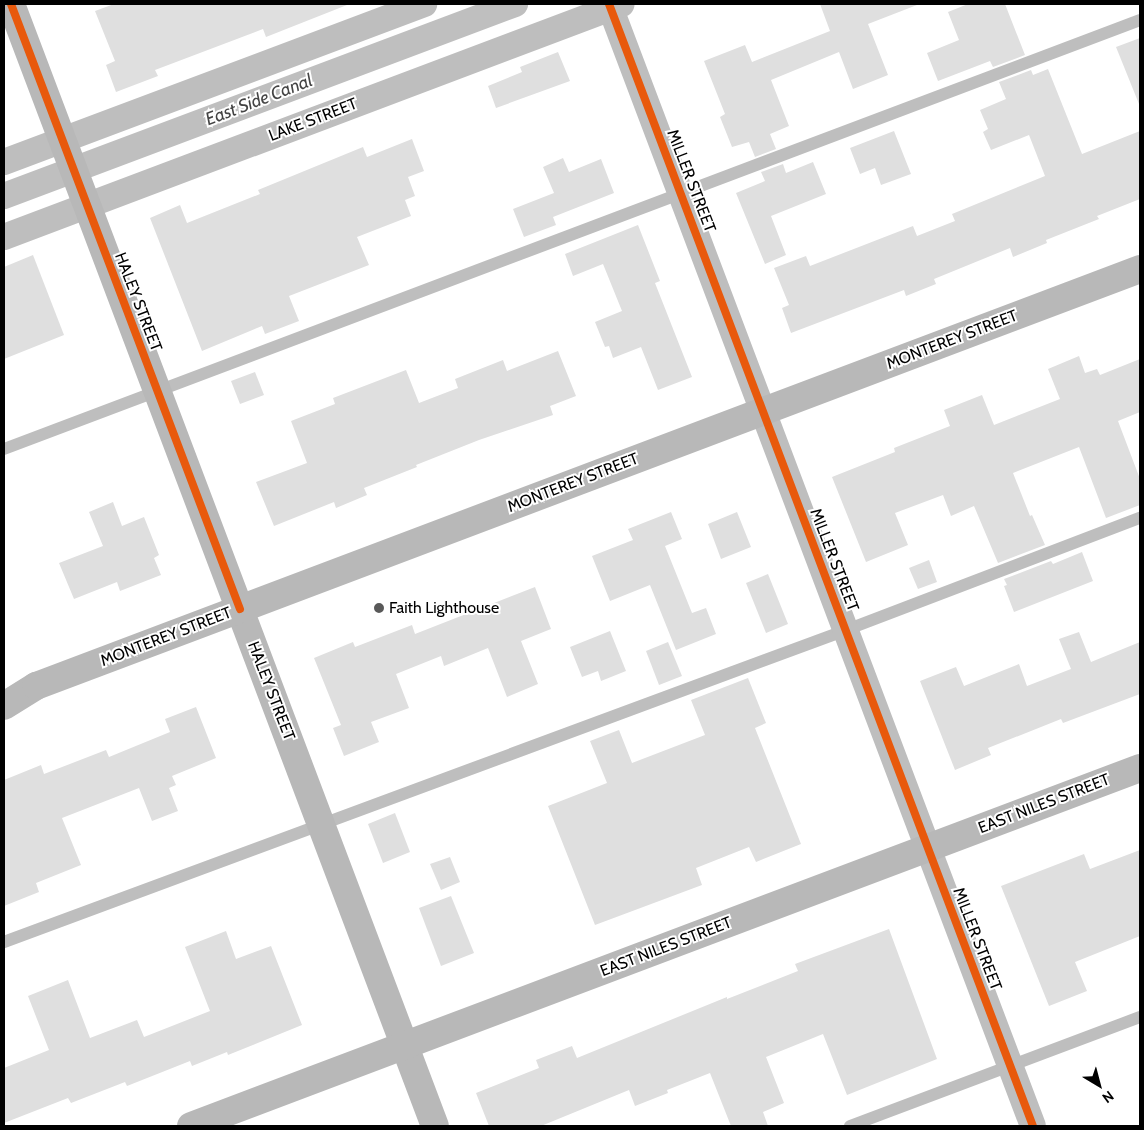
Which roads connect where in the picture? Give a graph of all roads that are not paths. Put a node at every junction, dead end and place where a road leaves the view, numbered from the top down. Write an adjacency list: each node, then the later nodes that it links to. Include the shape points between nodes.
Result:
1 (11, 4): 5 (main road, HALEY STREET)
2 (424, 4): 5 (street)
3 (614, 5): 7 (street, MILLER STREET); 8 (street, LAKE STREET)
4 (1140, 20): 7 (lane)
5 (62, 140): 6 (street); 8 (main road, HALEY STREET)
6 (4, 162)
7 (681, 193): 11 (lane); 12 (street, MILLER STREET)
8 (87, 206): 9 (street, LAKE STREET); 11 (main road, HALEY STREET)
9 (4, 237)
10 (1140, 269): 12 (main road, MONTEREY STREET)
11 (157, 391): 13 (lane); 15 (main road, HALEY STREET)
12 (763, 412): 15 (main road, MONTEREY STREET); 16 (street, MILLER STREET)
13 (4, 449)
14 (1140, 518): 16 (lane)
15 (240, 609): 17 (main road, MONTEREY STREET); 21 (main road, HALEY STREET)
16 (846, 630): 21 (lane); 22 (street, MILLER STREET)
17 (36, 686): 18 (street, MONTEREY STREET); 19 (main road)
18 (4, 694)
19 (4, 706)
20 (1140, 768): 22 (main road, EAST NILES STREET)
21 (322, 826): 23 (lane); 25 (main road, HALEY STREET)
22 (928, 848): 25 (main road, EAST NILES STREET); 26 (street, MILLER STREET)
23 (4, 942)
24 (1140, 1016): 26 (lane)
25 (405, 1046): 27 (main road, EAST NILES STREET); 28 (main road, HALEY STREET)
26 (1010, 1064): 29 (lane); 30 (street, MILLER STREET)
27 (191, 1126)
28 (435, 1126)
29 (850, 1126)
30 (1033, 1126)

